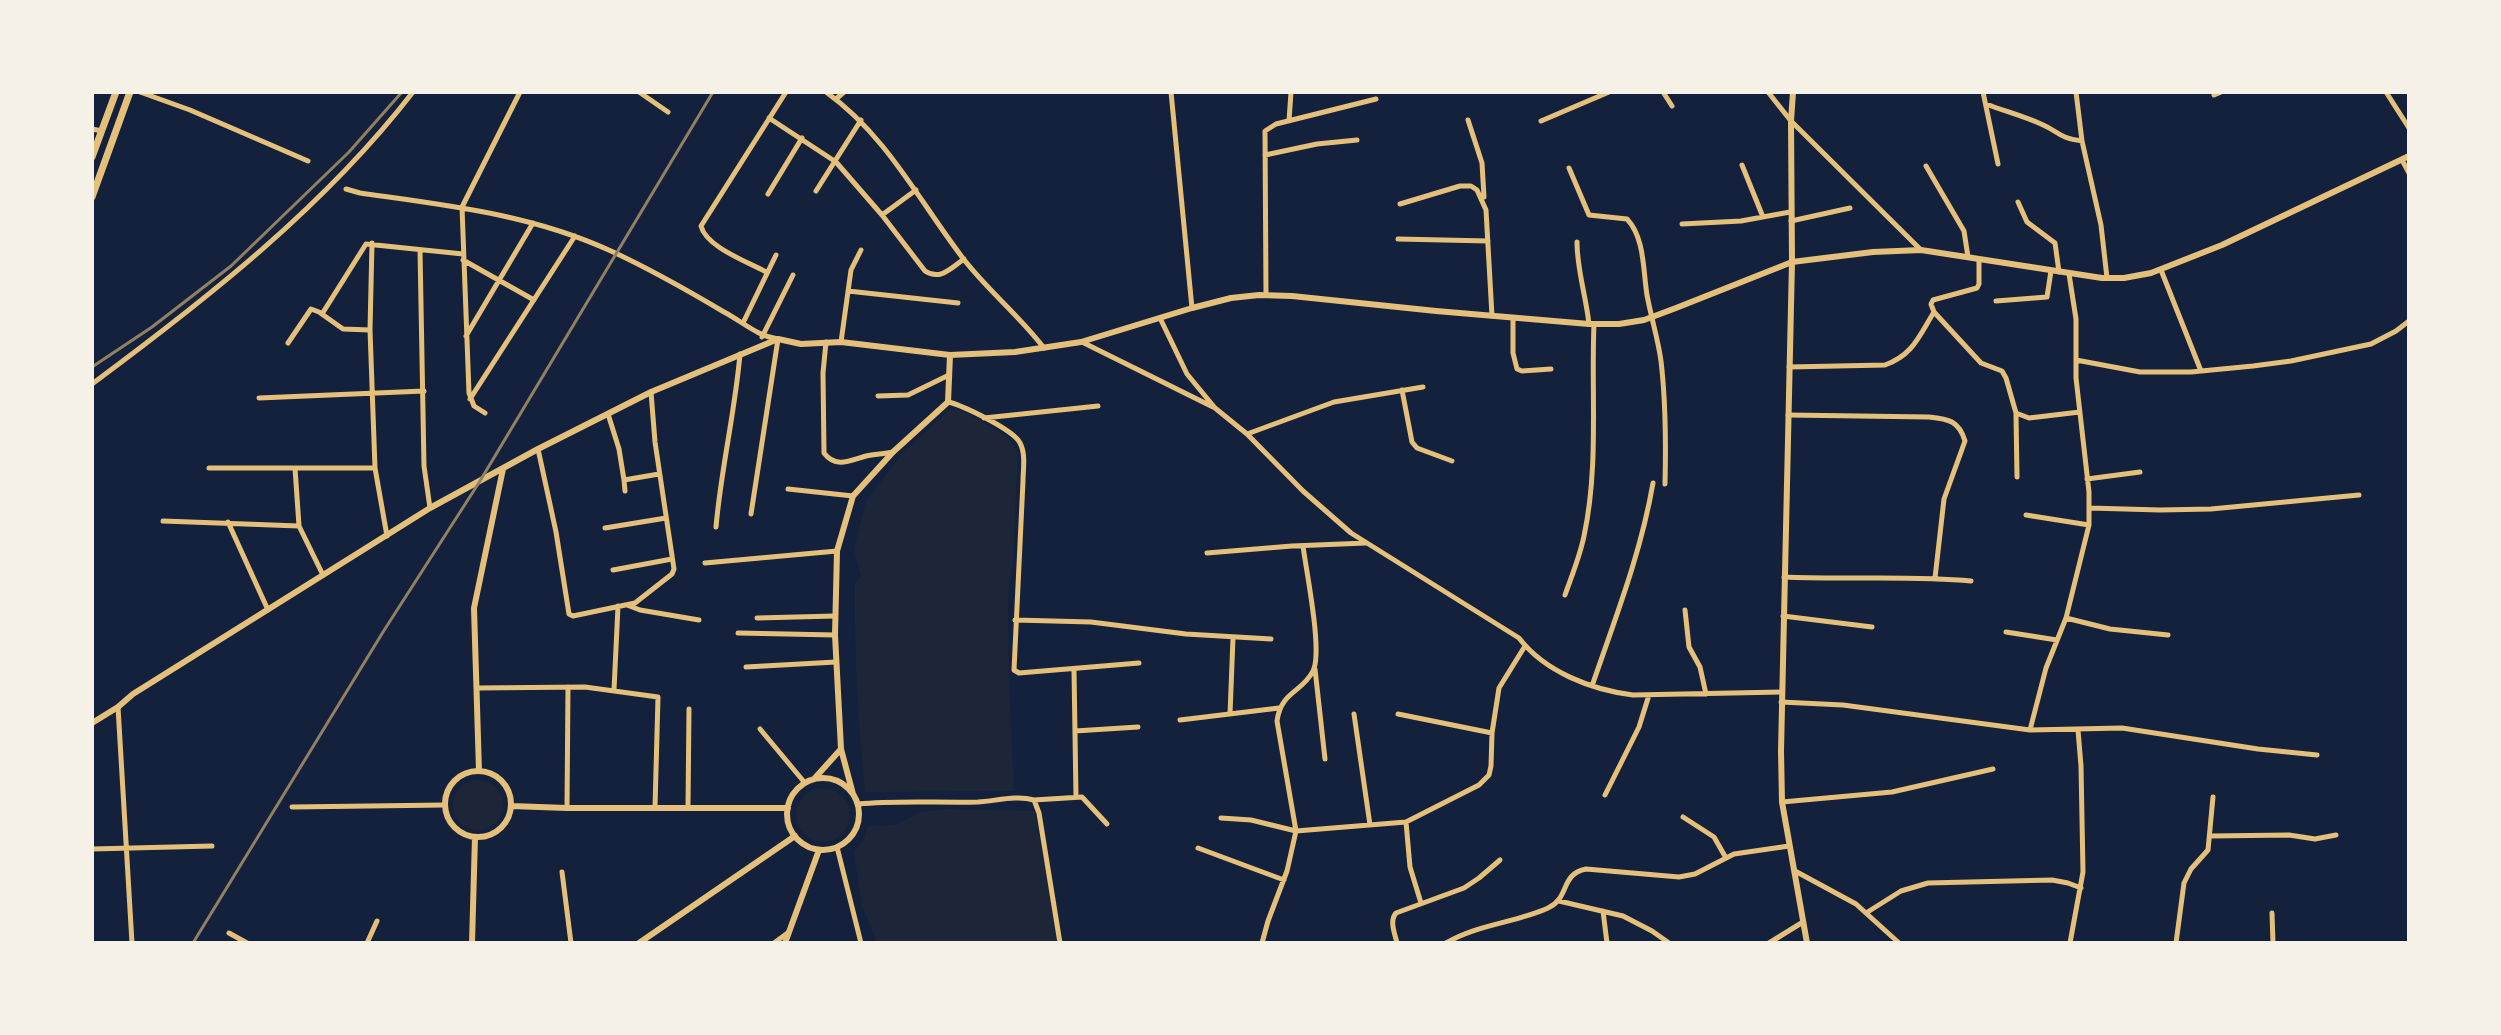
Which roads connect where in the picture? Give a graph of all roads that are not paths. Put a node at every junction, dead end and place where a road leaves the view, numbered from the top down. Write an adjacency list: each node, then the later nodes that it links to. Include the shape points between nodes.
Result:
1 (116, 92): 34 (main road)
2 (130, 92): 52 (main road)
3 (140, 92): 41 (street)
4 (413, 92): 116 (street, via 304,211 208,297)
5 (520, 92): 56 (street)
6 (639, 92): 25 (street)
7 (786, 92): 26 (street)
8 (826, 92): 21 (street)
9 (844, 92): 21 (street)
10 (1171, 92): 90 (street)
11 (1291, 92): 29 (street)
12 (1609, 92): 30 (street)
13 (1663, 92): 24 (street)
14 (1768, 92): 31 (street)
15 (1793, 92): 31 (street)
16 (1983, 92): 23 (street)
17 (2076, 92): 37 (street)
18 (2221, 92): 20 (street)
19 (2386, 92): 32 (street)
20 (2214, 95)
21 (836, 99): 27 (street)
22 (1376, 99): 29 (street)
23 (1986, 104): 37 (street); 43 (street)
24 (1672, 106)
25 (668, 112)
26 (769, 118): 35 (street); 79 (street, via 701,226 710,242)
27 (861, 120): 42 (street); 49 (street)
28 (1468, 120): 53 (street, via 1484,171)
29 (1289, 121): 38 (street, via 1265,131)
30 (1541, 121)
31 (1791, 121): 58 (street); 71 (street)
32 (2409, 128)
33 (92, 129): 34 (street)
34 (102, 131): 39 (main road)
35 (802, 138): 42 (street); 51 (street)
36 (1357, 140): 38 (street)
37 (2082, 141): 83 (street)
38 (1265, 155): 86 (street)
39 (92, 157)
40 (2405, 158): 47 (street); 78 (street)
41 (308, 161)
42 (836, 162): 50 (street); 59 (street)
43 (1998, 164)
44 (1742, 165): 60 (street)
45 (1926, 166): 74 (street, via 1964,231)
46 (1569, 168): 94 (street, via 1589,215 1627,219 1632,225)
47 (2409, 173)
48 (346, 189): 56 (street)
49 (916, 190): 59 (street); 75 (street)
50 (816, 191)
51 (768, 194)
52 (92, 197)
53 (1484, 202): 55 (street, via 1467,185); 66 (street)
54 (2018, 202): 80 (street, via 2027,222 2055,243)
55 (1400, 204)
56 (462, 207): 62 (street); 73 (street)
57 (1850, 208): 61 (street)
58 (1790, 212): 60 (street); 61 (street)
59 (882, 215): 75 (street, via 931,275)
60 (1763, 217): 63 (street)
61 (1790, 221): 77 (street)
62 (533, 223): 64 (street); 84 (street)
63 (1682, 224)
64 (575, 236): 87 (street); 98 (street, via 672,281)
65 (1398, 239): 66 (street)
66 (1488, 241): 93 (street)
67 (1577, 242): 99 (street)
68 (372, 243): 69 (street); 92 (street, via 361,248); 100 (street)
69 (420, 250): 73 (street); 119 (street)
70 (861, 250): 85 (street)
71 (1921, 250): 74 (street); 77 (street)
72 (776, 255): 79 (street)
73 (463, 257): 84 (street); 101 (street)
74 (1968, 258): 76 (street)
75 (964, 259): 108 (street)
76 (1979, 260): 80 (street); 91 (street, via 1977,288 1933,300)
77 (1792, 262): 94 (street); 112 (street)
78 (2161, 270): 83 (street); 114 (street)
79 (766, 272): 98 (street)
80 (2055, 272): 81 (street); 88 (street, via 2047,297)
81 (2069, 274): 83 (street); 111 (street)
82 (793, 275): 102 (street)
83 (2107, 278)
84 (499, 280): 87 (street); 101 (street)
85 (848, 291): 89 (street); 105 (street)
86 (1266, 295): 90 (street); 93 (street)
87 (534, 300): 124 (street)
88 (1996, 301)
89 (958, 303)
90 (1192, 308): 95 (street)
91 (1934, 312): 112 (street, via 1909,353 1893,362); 130 (street, via 1981,363 2002,371)
92 (322, 314): 100 (street, via 343,329); 107 (street, via 311,309)
93 (1492, 316): 96 (street)
94 (1652, 317): 99 (street); 148 (street, via 1666,411)
95 (1160, 318): 106 (street); 127 (street, via 1187,374)
96 (1513, 318): 99 (street); 113 (street, via 1517,369)
97 (2409, 321): 114 (street, via 2371,344 2291,361)
98 (743, 323): 102 (street)
99 (1591, 324): 176 (street, via 1594,452 1589,506)
100 (370, 330): 120 (street)
101 (465, 337): 124 (street)
102 (762, 337): 103 (street)
103 (778, 339): 104 (street, via 801,344); 109 (street); 155 (street)
104 (826, 341): 105 (street); 136 (street, via 824,453 830,460 847,463)
105 (841, 342): 110 (street)
106 (1081, 342): 108 (street); 127 (street)
107 (288, 343)
108 (1044, 349): 110 (street)
109 (740, 354): 121 (street); 162 (street)
110 (950, 355): 115 (street)
111 (2076, 360): 114 (street, via 2140,372); 128 (street)
112 (1789, 367): 132 (street)
113 (1551, 369)
114 (2201, 371)
115 (949, 375): 122 (street, via 908,395); 125 (street)
116 (92, 384)
117 (1423, 387): 118 (street)
118 (1402, 390): 134 (street, via 1334,402); 137 (street, via 1412,442)
119 (424, 391): 120 (street); 153 (street)
120 (371, 392): 123 (street); 140 (street)
121 (651, 392): 131 (street); 143 (street)
122 (878, 396)
123 (259, 398)
124 (470, 399): 129 (street)
125 (948, 402): 133 (street); 136 (street)
126 (1098, 406): 133 (street)
127 (1215, 408): 134 (street)
128 (2080, 412): 130 (street, via 2029,418); 145 (street)
129 (485, 413)
130 (2016, 413): 144 (street)
131 (608, 414): 135 (street); 146 (street)
132 (1787, 415): 173 (street); 174 (street, via 1955,422 1965,441 1944,499)
133 (983, 418): 186 (street, via 1010,431 1020,442 1023,457)
134 (1247, 434): 165 (street, via 1303,491)
135 (538, 449): 141 (street); 178 (street, via 567,612 573,616)
136 (893, 452): 152 (street)
137 (1452, 461)
138 (209, 468): 139 (street)
139 (295, 468): 140 (street); 161 (street)
140 (375, 468): 164 (street)
141 (503, 469): 153 (street); 203 (street, via 474,608)
142 (2140, 472): 145 (street)
143 (659, 474): 146 (street); 157 (street)
144 (2017, 477)
145 (2087, 479): 154 (street)
146 (624, 480): 150 (street)
147 (1653, 483): 201 (street, via 1631,572)
148 (1665, 484)
149 (788, 489): 152 (street)
150 (625, 491)
151 (2359, 495): 154 (street, via 2211,509)
152 (853, 496): 167 (street)
153 (430, 508): 164 (street)
154 (2089, 508): 160 (street)
155 (751, 514)
156 (2026, 515): 160 (street)
157 (666, 518): 163 (street); 169 (street)
158 (163, 521): 159 (street)
159 (228, 522): 161 (street); 179 (street)
160 (2089, 525): 184 (street)
161 (299, 526): 172 (street)
162 (716, 527)
163 (605, 528)
164 (387, 536): 172 (street)
165 (1367, 543): 166 (street); 195 (street)
166 (1303, 546): 168 (street); 199 (street)
167 (837, 551): 170 (street); 181 (street)
168 (1207, 553)
169 (672, 559): 171 (street); 177 (street, via 672,574)
170 (705, 563)
171 (613, 570)
172 (323, 575): 179 (street)
173 (1784, 577): 174 (street); 182 (street)
174 (1935, 578): 175 (street)
175 (1971, 581)
176 (1565, 595)
177 (626, 605): 178 (street); 185 (street)
178 (618, 606): 204 (street)
179 (268, 610): 209 (street)
180 (1685, 610): 206 (street, via 1689,647)
181 (835, 616): 183 (street); 190 (street)
182 (1783, 616): 187 (street); 205 (street)
183 (757, 618)
184 (2066, 618): 191 (street); 194 (street)
185 (699, 620)
186 (1015, 620): 192 (street, via 1091,622); 200 (street, via 1014,670)
187 (1872, 627)
188 (2006, 632): 194 (street)
189 (738, 633): 190 (street)
190 (835, 635): 196 (street)
191 (2168, 635)
192 (1233, 638): 193 (street); 212 (street)
193 (1271, 639)
194 (2057, 640): 219 (street)
195 (1525, 646): 201 (street, via 1559,671); 222 (street, via 1499,688)
196 (836, 662): 198 (street); 223 (street)
197 (1139, 663): 200 (street)
198 (746, 667)
199 (1315, 668): 210 (street); 225 (street)
200 (1074, 670): 221 (street)
201 (1592, 686): 207 (street)
202 (568, 687): 203 (street); 204 (street); 242 (street)
203 (477, 688): 227 (street)
204 (614, 690): 240 (street, via 658,697)
205 (1782, 692): 206 (street); 208 (street)
206 (1706, 694): 207 (street)
207 (1649, 695): 231 (street)
208 (1781, 702): 219 (street); 235 (street)
209 (118, 707): 216 (street); 257 (street)
210 (1279, 708): 212 (street); 249 (street)
211 (689, 709): 241 (street)
212 (1230, 714): 215 (street)
213 (1354, 714): 248 (street)
214 (1398, 714): 222 (street)
215 (1180, 720)
216 (92, 723)
217 (1138, 727): 221 (street)
218 (760, 729): 229 (street)
219 (2030, 730): 220 (street)
220 (2078, 730): 224 (street, via 2122,728); 266 (street)
221 (1075, 731): 232 (street)
222 (1492, 733): 246 (street, via 1485,781)
223 (841, 749): 228 (street); 230 (street)
224 (2317, 755)
225 (1325, 759)
226 (1993, 769): 235 (street, via 1892,792)
227 (479, 771): 237 (street, via 451,785); 238 (street, via 498,778)
228 (814, 779): 229 (street); 230 (street, via 836,780)
229 (805, 783): 243 (street)
230 (853, 794): 236 (street)
231 (1605, 795)
232 (1076, 797): 234 (street); 247 (street, via 1087,801)
233 (2213, 797): 252 (street)
234 (1034, 800): 236 (street); 285 (street)
235 (1782, 802): 255 (street)
236 (858, 804): 256 (street, via 857,827)
237 (445, 805): 239 (street); 253 (street, via 457,830)
238 (511, 806): 242 (street); 253 (street, via 496,832)
239 (292, 807)
240 (655, 807): 241 (street); 242 (street)
241 (688, 807): 243 (street)
242 (567, 808)
243 (788, 808): 251 (street)
244 (1683, 817): 261 (street, via 1714,837)
245 (1221, 818): 249 (street)
246 (1406, 822): 248 (street); 268 (street, via 1410,867)
247 (1107, 824)
248 (1370, 825): 249 (street)
249 (1296, 831): 265 (street)
250 (2336, 835): 252 (street)
251 (795, 836): 260 (street); 281 (street)
252 (2211, 836): 295 (street, via 2208,850 2184,883)
253 (475, 837): 279 (street)
254 (212, 846): 257 (street)
255 (1789, 846): 261 (street); 263 (street)
256 (837, 847): 260 (street); 284 (street)
257 (127, 848): 259 (street); 276 (street)
258 (1198, 848): 265 (street)
259 (92, 849)
260 (819, 850): 274 (street)
261 (1726, 858): 267 (street, via 1679,877 1579,870 1569,877)
262 (1500, 860): 268 (street, via 1464,888)
263 (1794, 870): 270 (street); 273 (street)
264 (562, 872): 280 (street)
265 (1284, 880): 286 (street)
266 (2081, 888): 270 (street, via 2052,880 1928,883 1901,891); 294 (street)
267 (1558, 900): 269 (street); 288 (street)
268 (1421, 903): 287 (street, via 1393,917)
269 (1603, 911): 289 (street); 290 (street, via 1631,919)
270 (1866, 913): 293 (street)
271 (2272, 913): 296 (street)
272 (377, 921): 278 (street)
273 (1803, 922): 291 (street); 292 (street)
274 (789, 931): 282 (street); 283 (street)
275 (229, 933): 277 (street)
276 (132, 943)
277 (247, 943)
278 (367, 943)
279 (472, 943)
280 (571, 943)
281 (639, 943)
282 (774, 943)
283 (785, 943)
284 (861, 943)
285 (1060, 943)
286 (1262, 943)
287 (1397, 943)
288 (1446, 943)
289 (1607, 943)
290 (1669, 943)
291 (1769, 943)
292 (1807, 943)
293 (1899, 943)
294 (2070, 943)
295 (2176, 943)
296 (2273, 943)

